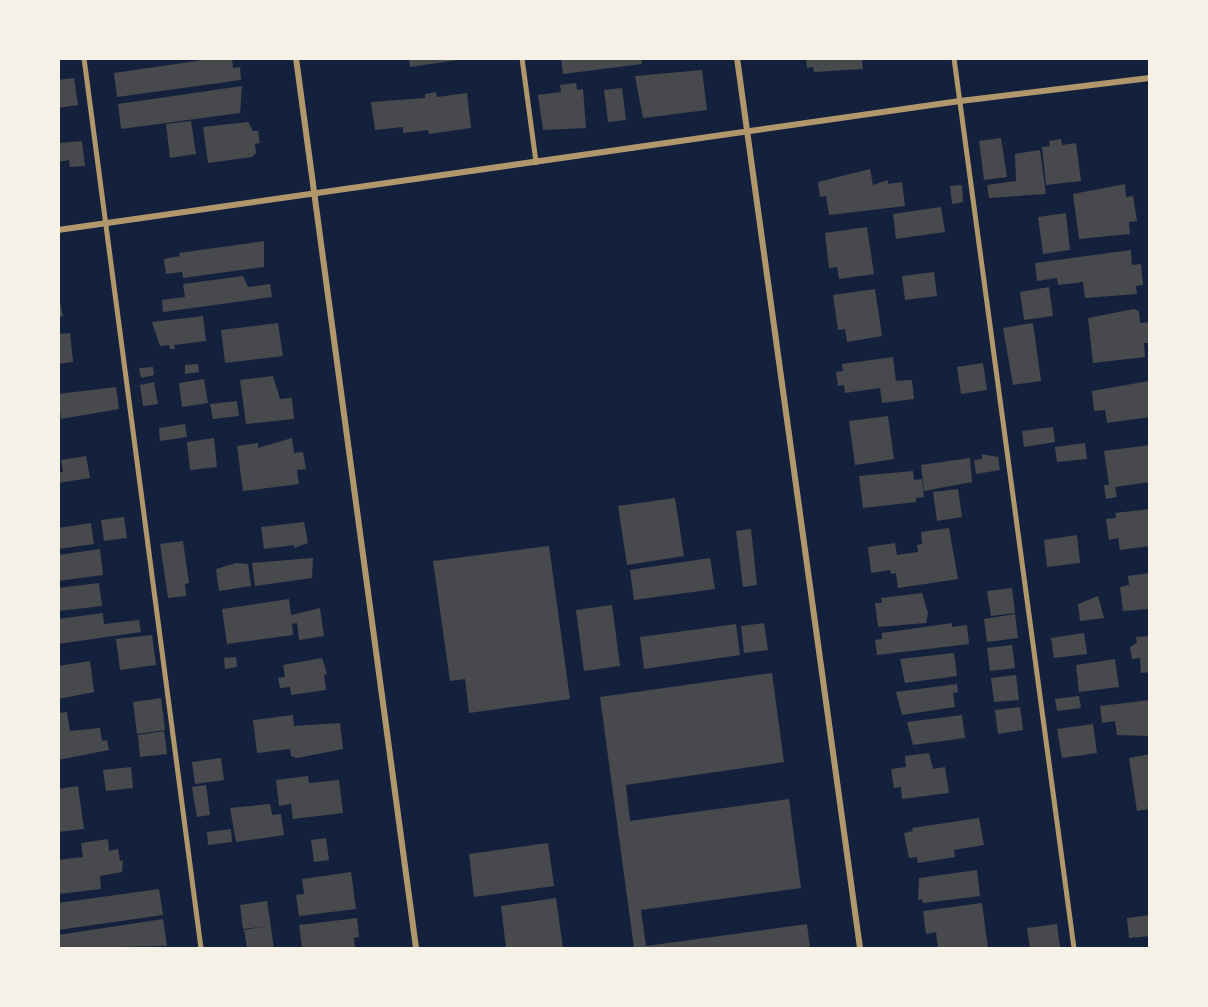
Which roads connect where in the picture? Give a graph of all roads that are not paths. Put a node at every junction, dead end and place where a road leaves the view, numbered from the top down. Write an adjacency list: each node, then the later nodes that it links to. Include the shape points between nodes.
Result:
1 (84, 58): 11 (lane)
2 (296, 58): 10 (street)
3 (522, 58): 9 (lane)
4 (737, 58): 8 (street)
5 (954, 58): 7 (lane)
6 (1149, 78): 7 (street)
7 (960, 101): 8 (street); 16 (lane)
8 (746, 132): 9 (street); 15 (street)
9 (536, 162): 10 (street)
10 (314, 194): 11 (street); 14 (street)
11 (106, 223): 12 (street); 13 (lane)
12 (58, 230)
13 (201, 948)
14 (416, 948)
15 (860, 948)
16 (1074, 948)

